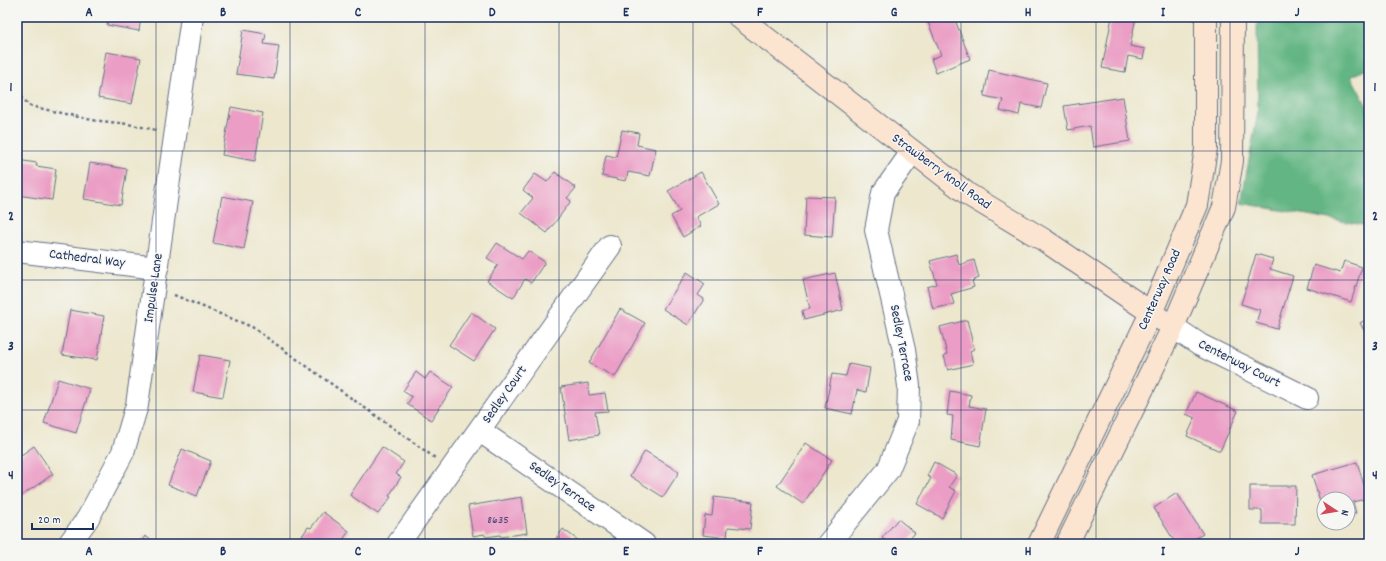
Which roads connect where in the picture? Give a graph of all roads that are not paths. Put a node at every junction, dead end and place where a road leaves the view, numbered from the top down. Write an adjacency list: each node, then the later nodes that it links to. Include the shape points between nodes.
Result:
1 (192, 17): 8 (street, Impulse Lane)
2 (739, 17): 5 (street, Strawberry Knoll Road)
3 (1206, 17): 9 (street, Centerway Road, via 1206,149 1197,205)
4 (1233, 17): 10 (street, Centerway Road, via 1232,161 1224,207)
5 (912, 152): 9 (street, Strawberry Knoll Road, via 969,195 1044,240); 16 (street, Sedley Terrace, via 884,193 876,230 904,350 910,386 908,421 888,470)
6 (610, 246): 12 (street, Sedley Court)
7 (17, 251): 8 (street, Cathedral Way)
8 (157, 268): 13 (street, Impulse Lane, via 137,405 123,452 88,518)
9 (1151, 313): 10 (street, Strawberry Knoll Road); 17 (street, Centerway Road)
10 (1173, 328): 11 (street, Centerway Court, via 1200,345); 18 (street, Centerway Road)
11 (1308, 398)
12 (480, 431): 14 (street, Sedley Court); 15 (street, Sedley Terrace)
13 (69, 544)
14 (398, 544)
15 (644, 544)
16 (828, 544)
17 (1039, 544)
18 (1067, 544)

